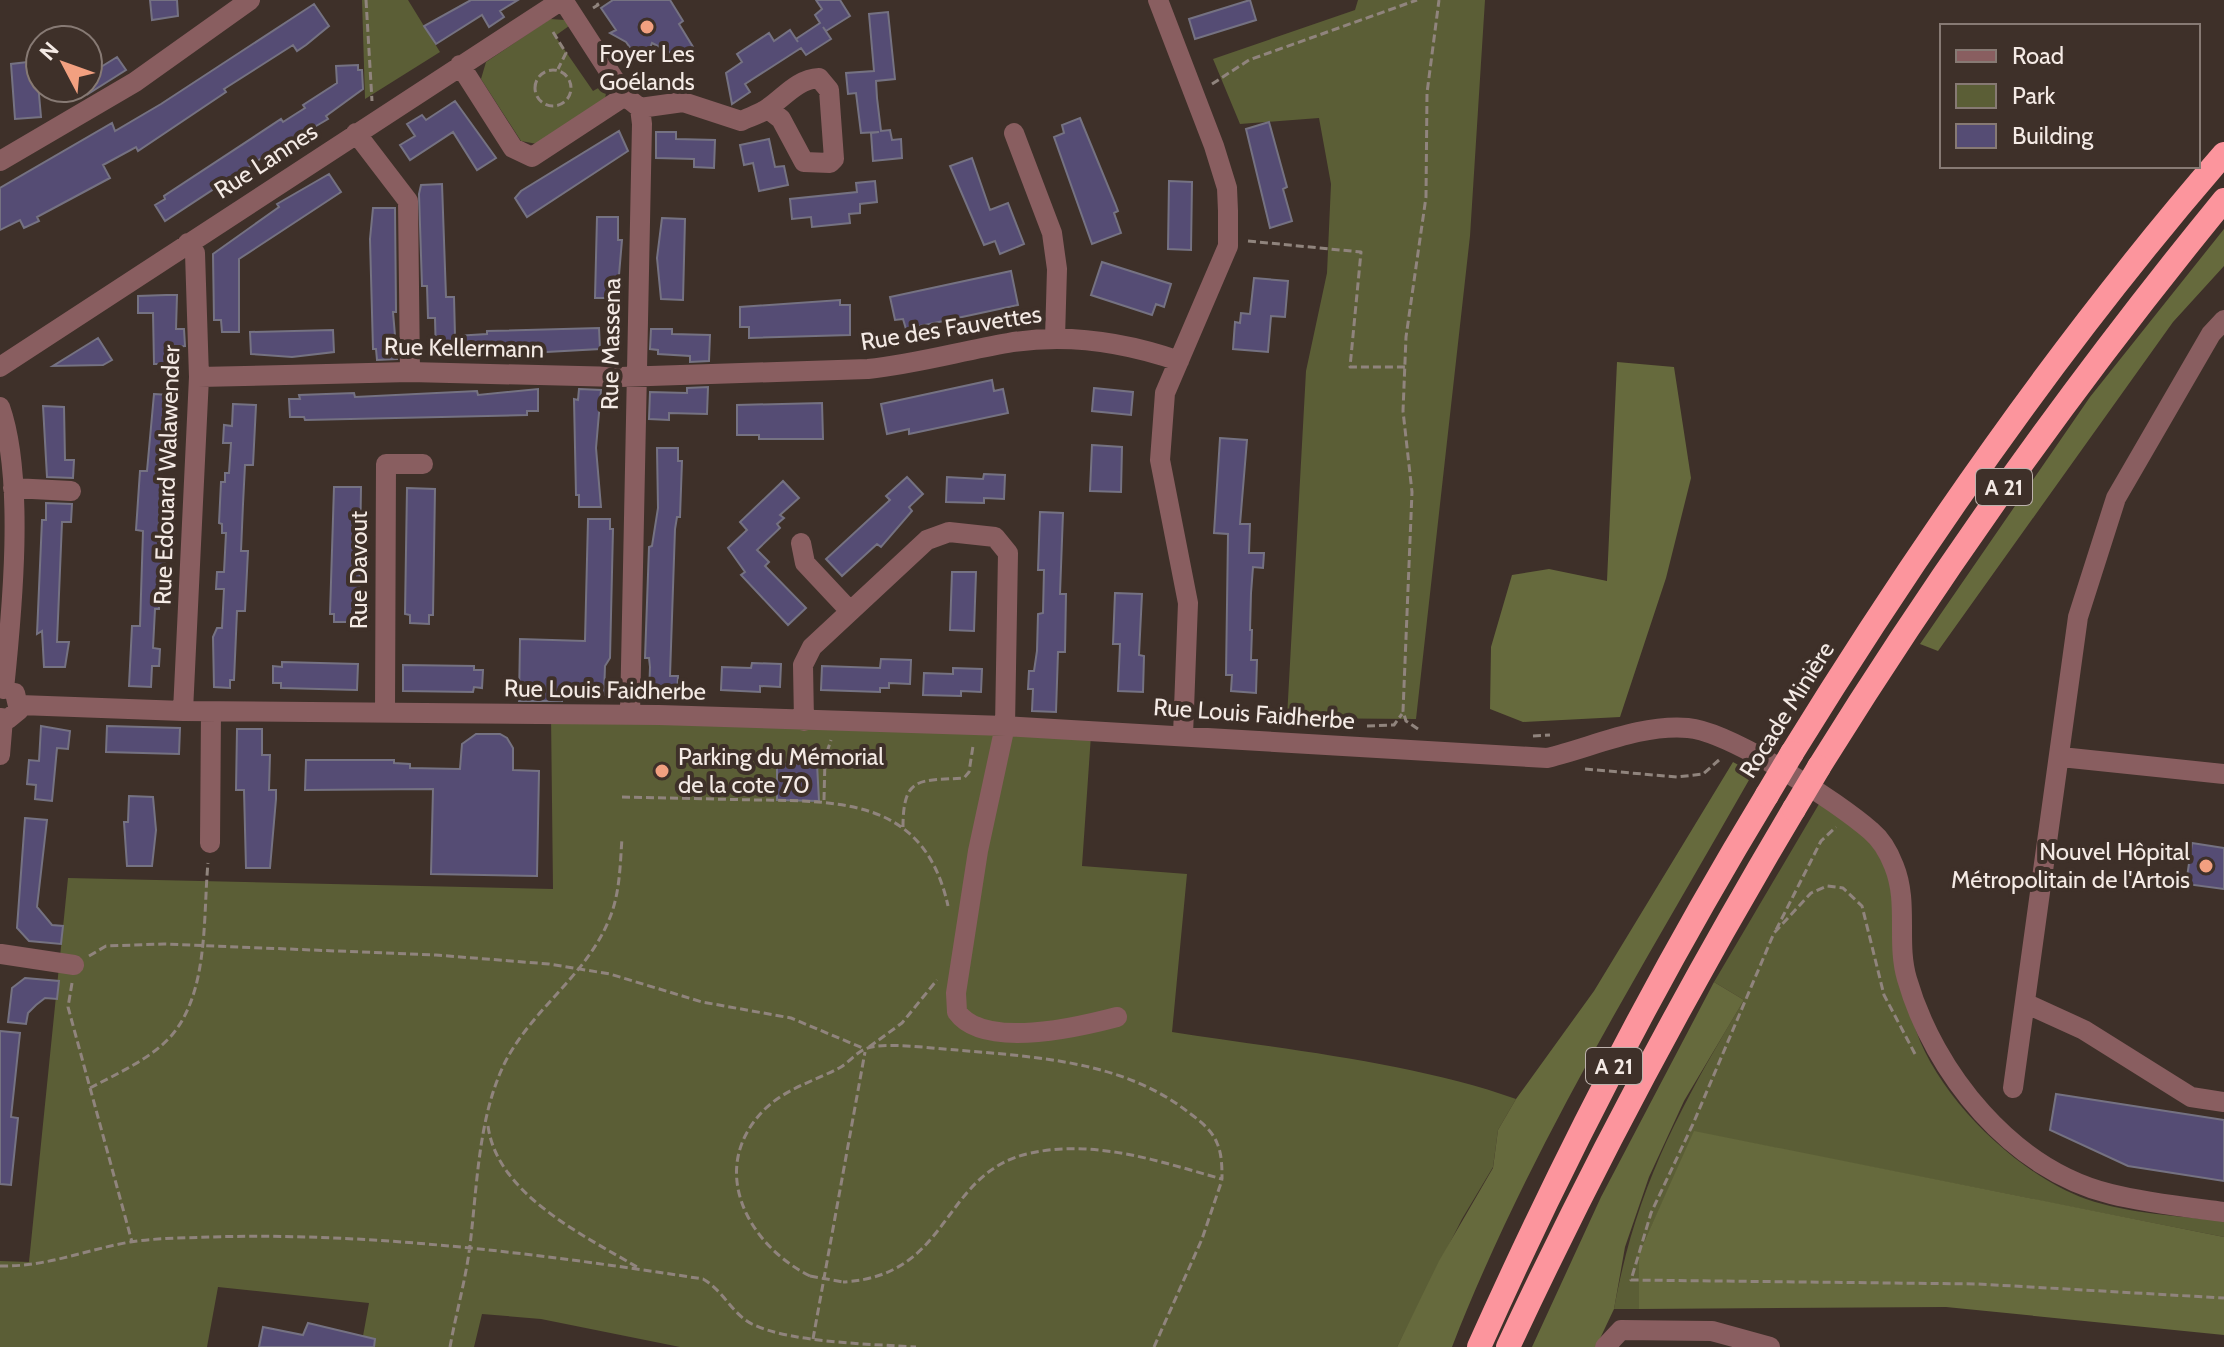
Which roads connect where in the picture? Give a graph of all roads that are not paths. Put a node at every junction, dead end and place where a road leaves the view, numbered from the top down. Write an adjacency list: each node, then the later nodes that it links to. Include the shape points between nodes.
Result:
1 (250, 0): 10 (street, via 135,82)
2 (562, 0): 4 (street, Rue Lannes); 5 (street)
3 (1165, 2): 15 (street, via 1227,188 1228,239 1220,269)
4 (460, 65): 5 (street, via 513,148 532,157); 7 (street, Rue Lannes)
5 (633, 102): 6 (street, via 683,102 741,121); 19 (street, Rue Massena)
6 (768, 109)
7 (356, 133): 12 (street, Rue Lannes); 17 (street, via 408,201)
8 (1014, 133): 14 (street, via 1052,233)
9 (2224, 154): 49 (highway, Rocade Minière / A 21, bridge, via 2174,212 1976,476 1882,610 1792,753 1707,893 1594,1104)
10 (0, 161)
11 (2224, 200): 50 (highway, A 21, bridge, via 2039,437 1819,767 1615,1126)
12 (188, 243): 16 (street, Rue Lannes); 20 (street, Rue Edouard Walawender, via 195,253)
13 (2224, 320): 39 (street, via 2116,498 2078,617)
14 (1055, 338): 15 (street, Rue des Fauvettes, via 1105,342); 18 (street, Rue des Fauvettes, via 906,365)
15 (1179, 361): 37 (street, via 1165,393 1160,460 1188,603)
16 (0, 367)
17 (410, 372): 19 (street, Rue Kellermann); 20 (street, Rue Kellermann)
18 (728, 373): 19 (street, Rue Kellermann)
19 (636, 376): 33 (street, Rue Massena)
20 (199, 377): 30 (street, Rue Edouard Walawender)
21 (0, 407): 23 (street, via 11,438)
22 (423, 464): 32 (street, Rue Davout, via 386,464)
23 (13, 488): 24 (street); 25 (street)
24 (71, 491)
25 (6, 536): 28 (street)
26 (801, 543): 27 (street, via 805,563)
27 (850, 611): 35 (street, via 812,647 803,665); 36 (street, via 927,540 949,532 995,537 1008,553)
28 (2, 690): 29 (street, via 14,692)
29 (20, 705): 30 (street, Rue Louis Faidherbe); 34 (street, via 13,717)
30 (183, 711): 31 (street, Rue Louis Faidherbe)
31 (211, 712): 32 (street, Rue Louis Faidherbe); 41 (street)
32 (385, 713): 33 (street, Rue Louis Faidherbe)
33 (630, 715): 35 (street, Rue Louis Faidherbe)
34 (2, 719): 38 (street)
35 (804, 721): 36 (street, Rue Louis Faidherbe)
36 (1005, 726): 37 (street, Rue Louis Faidherbe); 45 (street, via 978,851 957,1012 977,1027 1018,1032 1060,1030)
37 (1183, 735): 48 (street, Rue Louis Faidherbe, via 1547,758 1663,728 1691,728 1733,742 1858,821 1884,845 1902,893 1906,975 1919,1017 1968,1095 2004,1134 2030,1155 2108,1194)
38 (0, 755)
39 (2061, 757): 40 (street); 44 (street)
40 (2224, 774)
41 (210, 843)
42 (0, 953): 43 (street)
43 (74, 965)
44 (2025, 1003): 46 (street); 47 (street, via 2084,1030 2191,1097)
45 (1117, 1017)
46 (2013, 1088)
47 (2224, 1102)
48 (2224, 1212)
49 (1479, 1347)
50 (1508, 1347)
51 (1605, 1347): 52 (street, via 1621,1330 1712,1331)
52 (1770, 1347)

